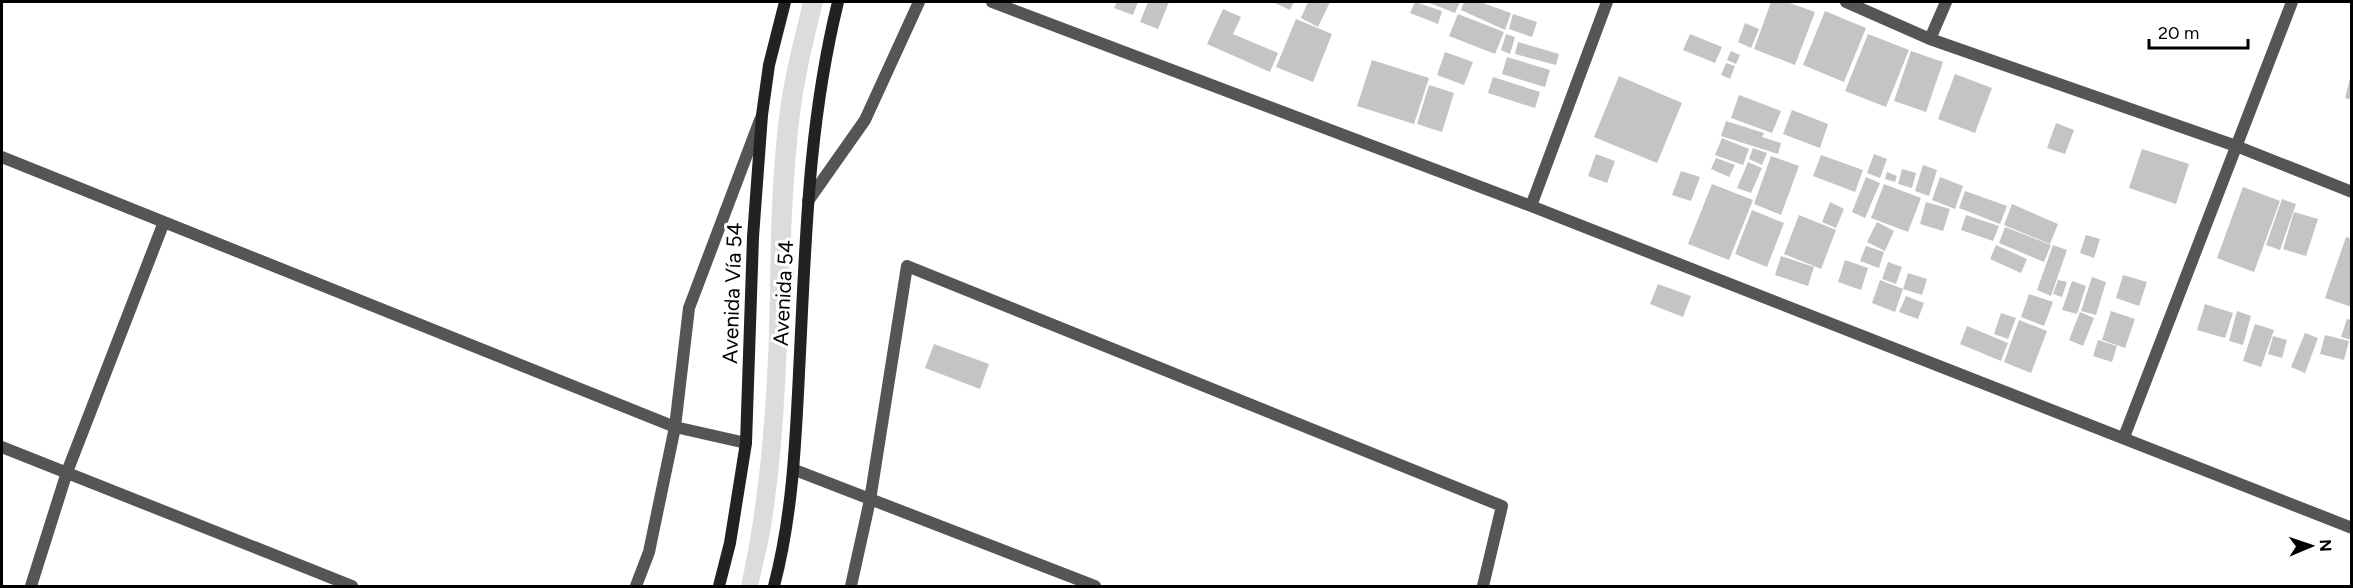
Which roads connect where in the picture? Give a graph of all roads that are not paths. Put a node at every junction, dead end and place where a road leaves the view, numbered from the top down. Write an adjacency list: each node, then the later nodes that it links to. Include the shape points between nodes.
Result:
1 (785, 2): 10 (main road, Avenida Vía 54, via 769,65)
2 (838, 2): 14 (main road, Avenida 54, via 816,107)
3 (919, 2): 14 (street, via 865,120)
4 (992, 2): 15 (street)
5 (1607, 2): 15 (street)
6 (1846, 2): 9 (street)
7 (1946, 2): 9 (street)
8 (2292, 2): 11 (street)
9 (1930, 39): 11 (street)
10 (762, 115): 17 (street, via 689,308); 19 (main road, Avenida Vía 54, via 753,237)
11 (2236, 146): 13 (street); 18 (street)
12 (2, 158): 16 (street)
13 (2352, 192)
14 (808, 201): 21 (main road, Avenida 54)
15 (1531, 206): 18 (street)
16 (164, 222): 17 (street); 22 (street)
17 (675, 427): 19 (street); 27 (street, via 649,552)
18 (2124, 437): 24 (street)
19 (746, 443): 28 (main road, Avenida Vía 54)
20 (2, 447): 22 (street)
21 (795, 470): 23 (street); 29 (main road, Avenida 54)
22 (67, 472): 25 (street); 26 (street)
23 (870, 500): 30 (street); 31 (street); 32 (street, via 907,266 1502,506)
24 (2352, 528)
25 (31, 586)
26 (352, 586)
27 (636, 586)
28 (719, 586)
29 (774, 586)
30 (851, 586)
31 (1095, 586)
32 (1483, 586)

